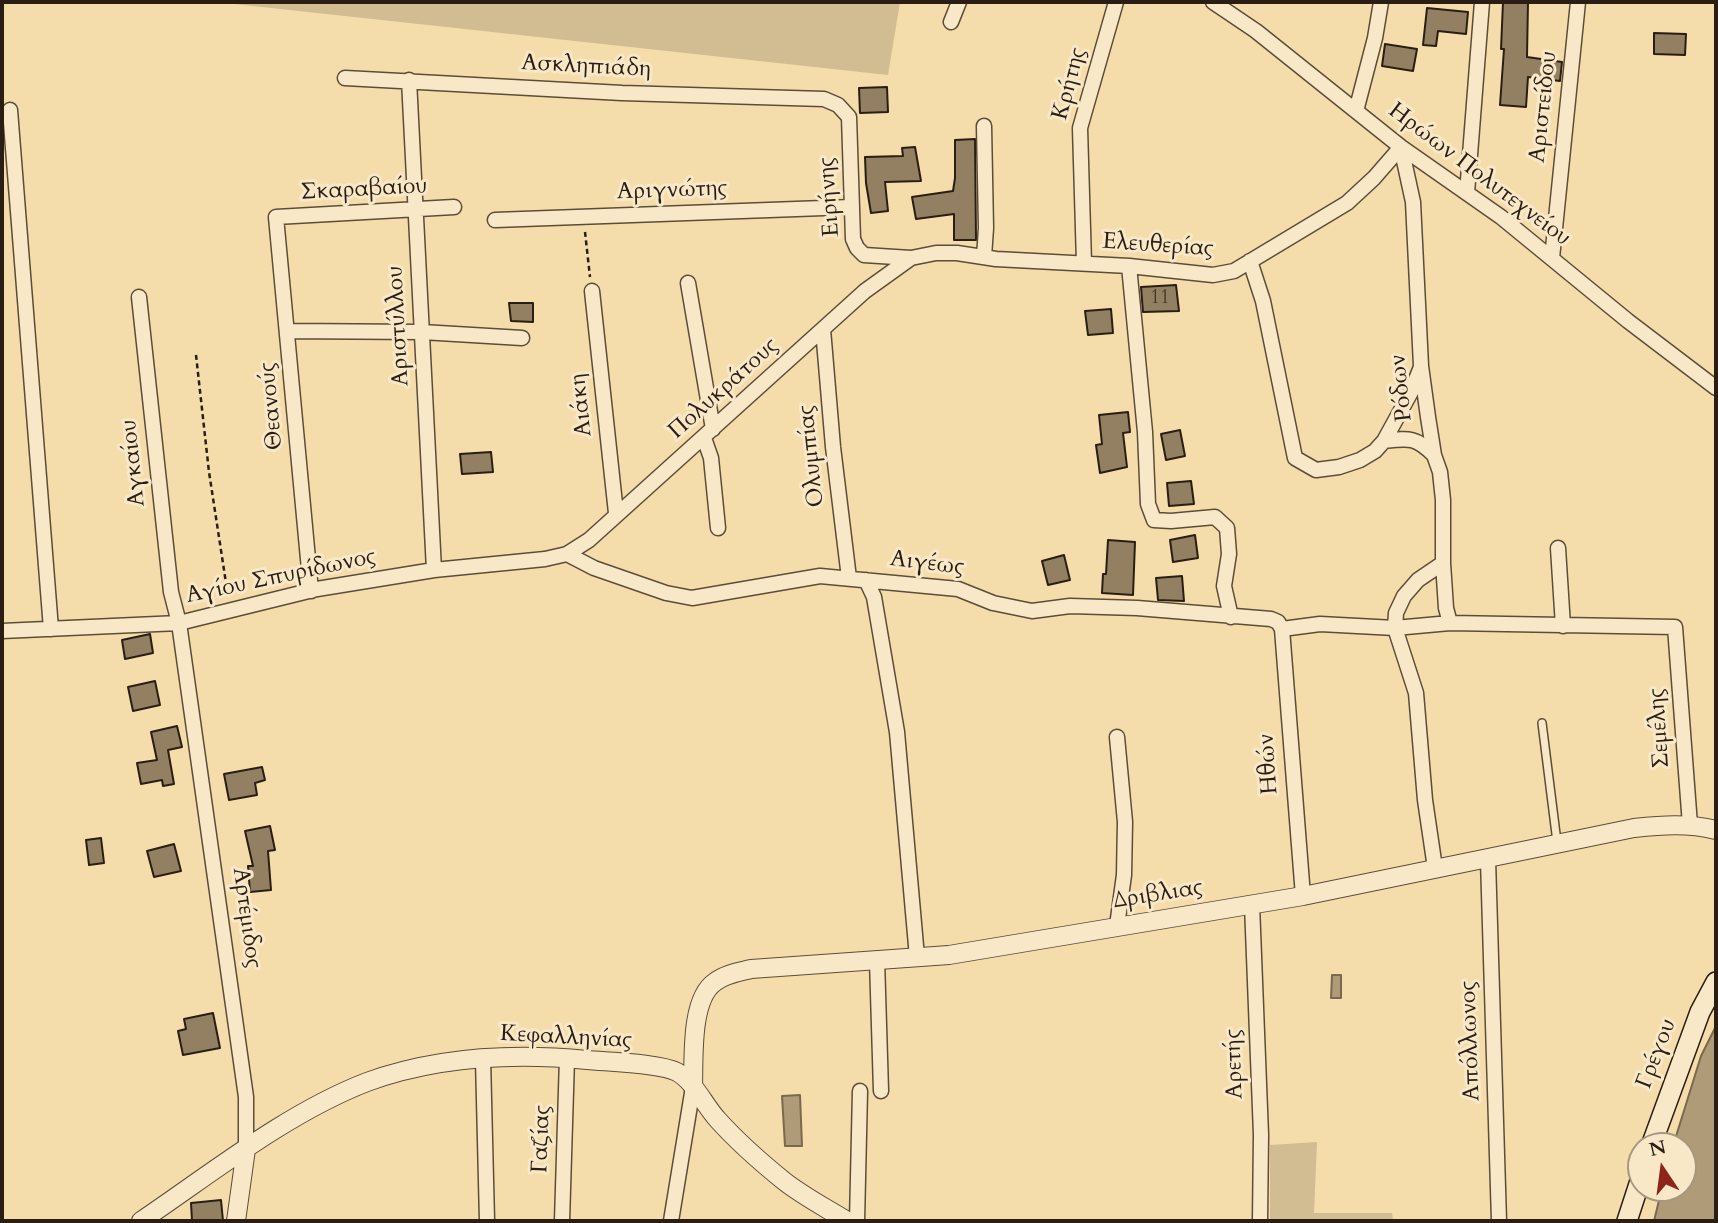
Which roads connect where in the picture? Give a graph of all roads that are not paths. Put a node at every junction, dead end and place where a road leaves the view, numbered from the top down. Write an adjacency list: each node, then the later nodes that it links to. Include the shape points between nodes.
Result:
1 (959, 2): 8 (street)
2 (1116, 2): 26 (street, Κρήτης, via 1080,128)
3 (1213, 2): 7 (street, Ηρώων Πολυτεχνείου)
4 (1381, 2): 13 (street)
5 (1482, 2): 16 (street)
6 (1578, 2): 24 (street, Αριστείδου)
7 (1229, 7): 13 (street, Ηρώων Πολυτεχνείου)
8 (951, 22)
9 (345, 78): 10 (street, Ασκληπιάδη)
10 (409, 80): 11 (street, Ασκληπιάδη); 19 (street, Αριστύλλου)
11 (824, 99): 17 (street, Ειρήνης, via 838,104 849,117)
12 (10, 110): 54 (street)
13 (1356, 111): 15 (street, Ηρώων Πολυτεχνείου)
14 (984, 126): 22 (street)
15 (1401, 147): 16 (street, Ηρώων Πολυτεχνείου); 25 (street, Ελευθερίας, via 1347,203); 35 (street, Ρόδων, via 1413,202)
16 (1467, 193): 24 (street, Ηρώων Πολυτεχνείου)
17 (851, 207): 21 (street, Αριγνώτης); 23 (street, Ειρήνης, via 853,239 864,254)
18 (454, 208): 19 (street, Σκαραβαίου)
19 (416, 211): 20 (street, Σκαραβαίου); 33 (street, Αριστύλλου)
20 (276, 217): 32 (street, Θεανούς)
21 (495, 220)
22 (984, 257): 23 (street, Ελευθερίας, via 936,253); 26 (street, Ελευθερίας)
23 (912, 258): 31 (street, Πολυκράτους, via 865,291)
24 (1552, 258): 36 (street, Ηρώων Πολυτεχνείου)
25 (1250, 261): 27 (street, Ελευθερίας, via 1234,271 1213,275); 38 (street, via 1263,302 1295,458 1316,470 1339,467 1375,451)
26 (1084, 263): 27 (street, Ελευθερίας)
27 (1129, 266): 49 (street, via 1148,504 1153,520 1215,517 1227,528 1224,586)
28 (688, 284): 37 (street)
29 (592, 291): 40 (street, Αιάκη)
30 (139, 297): 50 (street, Αγκαίου, via 171,592)
31 (823, 329): 37 (street, Πολυκράτους); 46 (street, Ολυμπίας)
32 (288, 331): 33 (street); 48 (street, Θεανούς)
33 (422, 332): 34 (street); 45 (street, Αριστύλλου)
34 (522, 338)
35 (1421, 366): 38 (street); 39 (street, Ρόδων)
36 (1716, 388)
37 (709, 433): 40 (street, Πολυκράτους); 41 (street)
38 (1384, 440): 39 (street, via 1420,441)
39 (1434, 455): 44 (street, Ρόδων, via 1443,500)
40 (616, 513): 43 (street, Πολυκράτους)
41 (718, 528)
42 (1558, 548): 52 (street)
43 (568, 554): 45 (street, Αγίου Σπυρίδωνος); 46 (street, Αιγέως, via 594,568 692,598 810,577)
44 (1443, 563): 51 (street, Ρόδων); 53 (street, via 1418,580 1405,596 1396,613)
45 (433, 570): 48 (street, Αγίου Σπυρίδωνος)
46 (849, 578): 47 (street, Αιγέως)
47 (866, 580): 49 (street, Αιγέως, via 958,589 1032,611 1070,606 1137,608); 67 (street, via 874,597 897,733)
48 (311, 591): 50 (street, Αγίου Σπυρίδωνος)
49 (1231, 617): 55 (street, Αιγέως, via 1270,619)
50 (179, 622): 54 (street, Αγίου Σπυρίδωνος); 76 (street, Αρτέμιδος, via 246,1097)
51 (1450, 623): 52 (street); 53 (street)
52 (1563, 626): 59 (street, Σεμέλης, via 1675,627)
53 (1395, 628): 55 (street, via 1320,624); 63 (street, via 1416,693)
54 (51, 629): 56 (street, Αγίου Σπυρίδωνος)
55 (1282, 629): 64 (street, Ηθών)
56 (2, 631)
57 (1542, 723): 61 (lane)
58 (1117, 737): 66 (street, via 1125,822)
59 (1690, 825): 60 (street, Δριβλιας); 61 (street, Δριβλιας, via 1665,824)
60 (1716, 830)
61 (1557, 842): 62 (street, Δριβλιας)
62 (1488, 860): 63 (street, Δριβλιας); 86 (street, Απόλλωνος)
63 (1435, 868): 64 (street, Δριβλιας)
64 (1303, 896): 65 (street, Δριβλιας)
65 (1252, 905): 66 (street, Δριβλιας); 85 (street, Αρετής, via 1261,1135)
66 (1118, 926): 67 (street, Δριβλιας)
67 (917, 957): 68 (street, Δριβλιας)
68 (877, 960): 72 (street, Δριβλιας, via 751,969 714,982 700,1003); 74 (street)
69 (1716, 982): 75 (main road, Γρέγου, via 1700,1012)
70 (567, 1058): 71 (street, Κεφαλληνίας); 72 (street, Κεφαλληνίας, via 668,1069); 81 (street, Γαζίας)
71 (483, 1059): 76 (street, Κεφαλληνίας, via 424,1066 366,1083); 80 (street)
72 (693, 1087): 82 (street); 83 (street, Κεφαλληνίας, via 718,1120 785,1182)
73 (860, 1091): 84 (street)
74 (881, 1091)
75 (1656, 1132)
76 (246, 1149): 78 (street, Κεφαλληνίας); 79 (street, Αρτέμιδος)
77 (1633, 1202): 87 (main road)
78 (141, 1221)
79 (236, 1221)
80 (487, 1221)
81 (562, 1221)
82 (671, 1221)
83 (847, 1221)
84 (857, 1221)
85 (1259, 1221)
86 (1499, 1221)
87 (1627, 1221)

